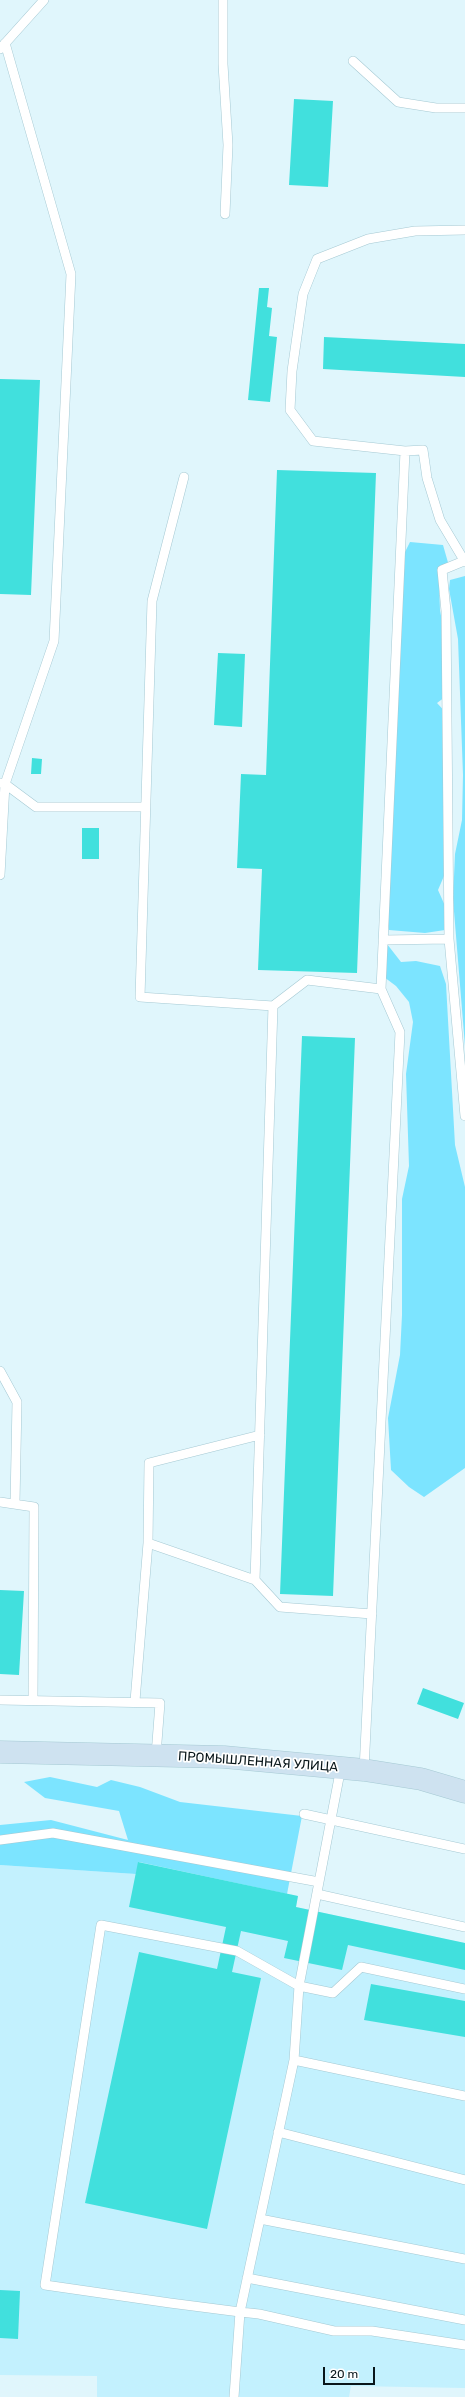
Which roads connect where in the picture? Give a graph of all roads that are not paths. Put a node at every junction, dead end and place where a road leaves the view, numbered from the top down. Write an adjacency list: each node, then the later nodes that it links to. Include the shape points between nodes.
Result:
1 (44, 0): 3 (lane)
2 (223, 0): 6 (lane, via 223,64 228,145)
3 (2, 46): 11 (lane, via 71,274 54,641)
4 (353, 60): 5 (lane, via 398,102 436,108)
5 (465, 108)
6 (225, 214)
7 (465, 230): 8 (lane, via 415,231 368,239 317,259 303,294 292,371 290,410 313,441)
8 (405, 451): 10 (lane, via 423,450 427,478 440,520); 15 (lane)
9 (184, 477): 12 (lane, via 152,601)
10 (464, 562): 14 (lane, via 442,570 446,612)
11 (3, 783): 12 (lane, via 36,807); 13 (lane)
12 (145, 807): 17 (lane, via 140,996)
13 (0, 875)
14 (449, 939): 15 (lane); 18 (lane)
15 (383, 940): 16 (lane)
16 (381, 989): 17 (lane, via 307,980); 25 (lane, via 400,1032)
17 (273, 1006): 20 (lane)
18 (465, 1116)
19 (0, 1371): 22 (lane, via 17,1402)
20 (260, 1435): 23 (lane, via 149,1463); 24 (lane)
21 (0, 1502): 22 (lane)
22 (15, 1503): 27 (lane, via 34,1507)
23 (148, 1544): 24 (lane); 28 (lane)
24 (255, 1580): 25 (lane, via 280,1607)
25 (372, 1614): 32 (lane)
26 (0, 1700): 27 (lane)
27 (33, 1700): 28 (lane)
28 (135, 1701): 30 (lane, via 160,1703)
29 (0, 1752): 30 (street, ПРОМЫШЛЕННАЯ УЛИЦА)
30 (156, 1755): 31 (street, ПРОМЫШЛЕННАЯ УЛИЦА, via 224,1757)
31 (341, 1767): 32 (street, ПРОМЫШЛЕННАЯ УЛИЦА); 35 (lane)
32 (364, 1770): 33 (street, ПРОМЫШЛЕННАЯ УЛИЦА, via 421,1779)
33 (465, 1792)
34 (304, 1814): 35 (lane)
35 (331, 1819): 37 (lane); 38 (lane)
36 (0, 1840): 38 (lane, via 53,1833)
37 (465, 1849)
38 (319, 1882): 39 (lane)
39 (317, 1894): 40 (lane); 41 (lane)
40 (465, 1927)
41 (299, 1986): 42 (lane, via 333,1994 361,1967); 43 (lane); 50 (lane, via 237,1951 101,1925 45,2285)
42 (465, 1989)
43 (294, 2060): 44 (lane); 45 (lane)
44 (465, 2096)
45 (278, 2132): 46 (lane); 47 (lane)
46 (465, 2180)
47 (260, 2219): 48 (lane); 49 (lane)
48 (465, 2259)
49 (247, 2278): 50 (lane); 51 (lane)
50 (240, 2312): 52 (lane, via 334,2331 372,2331); 53 (lane)
51 (465, 2320)
52 (465, 2345)
53 (234, 2397)

